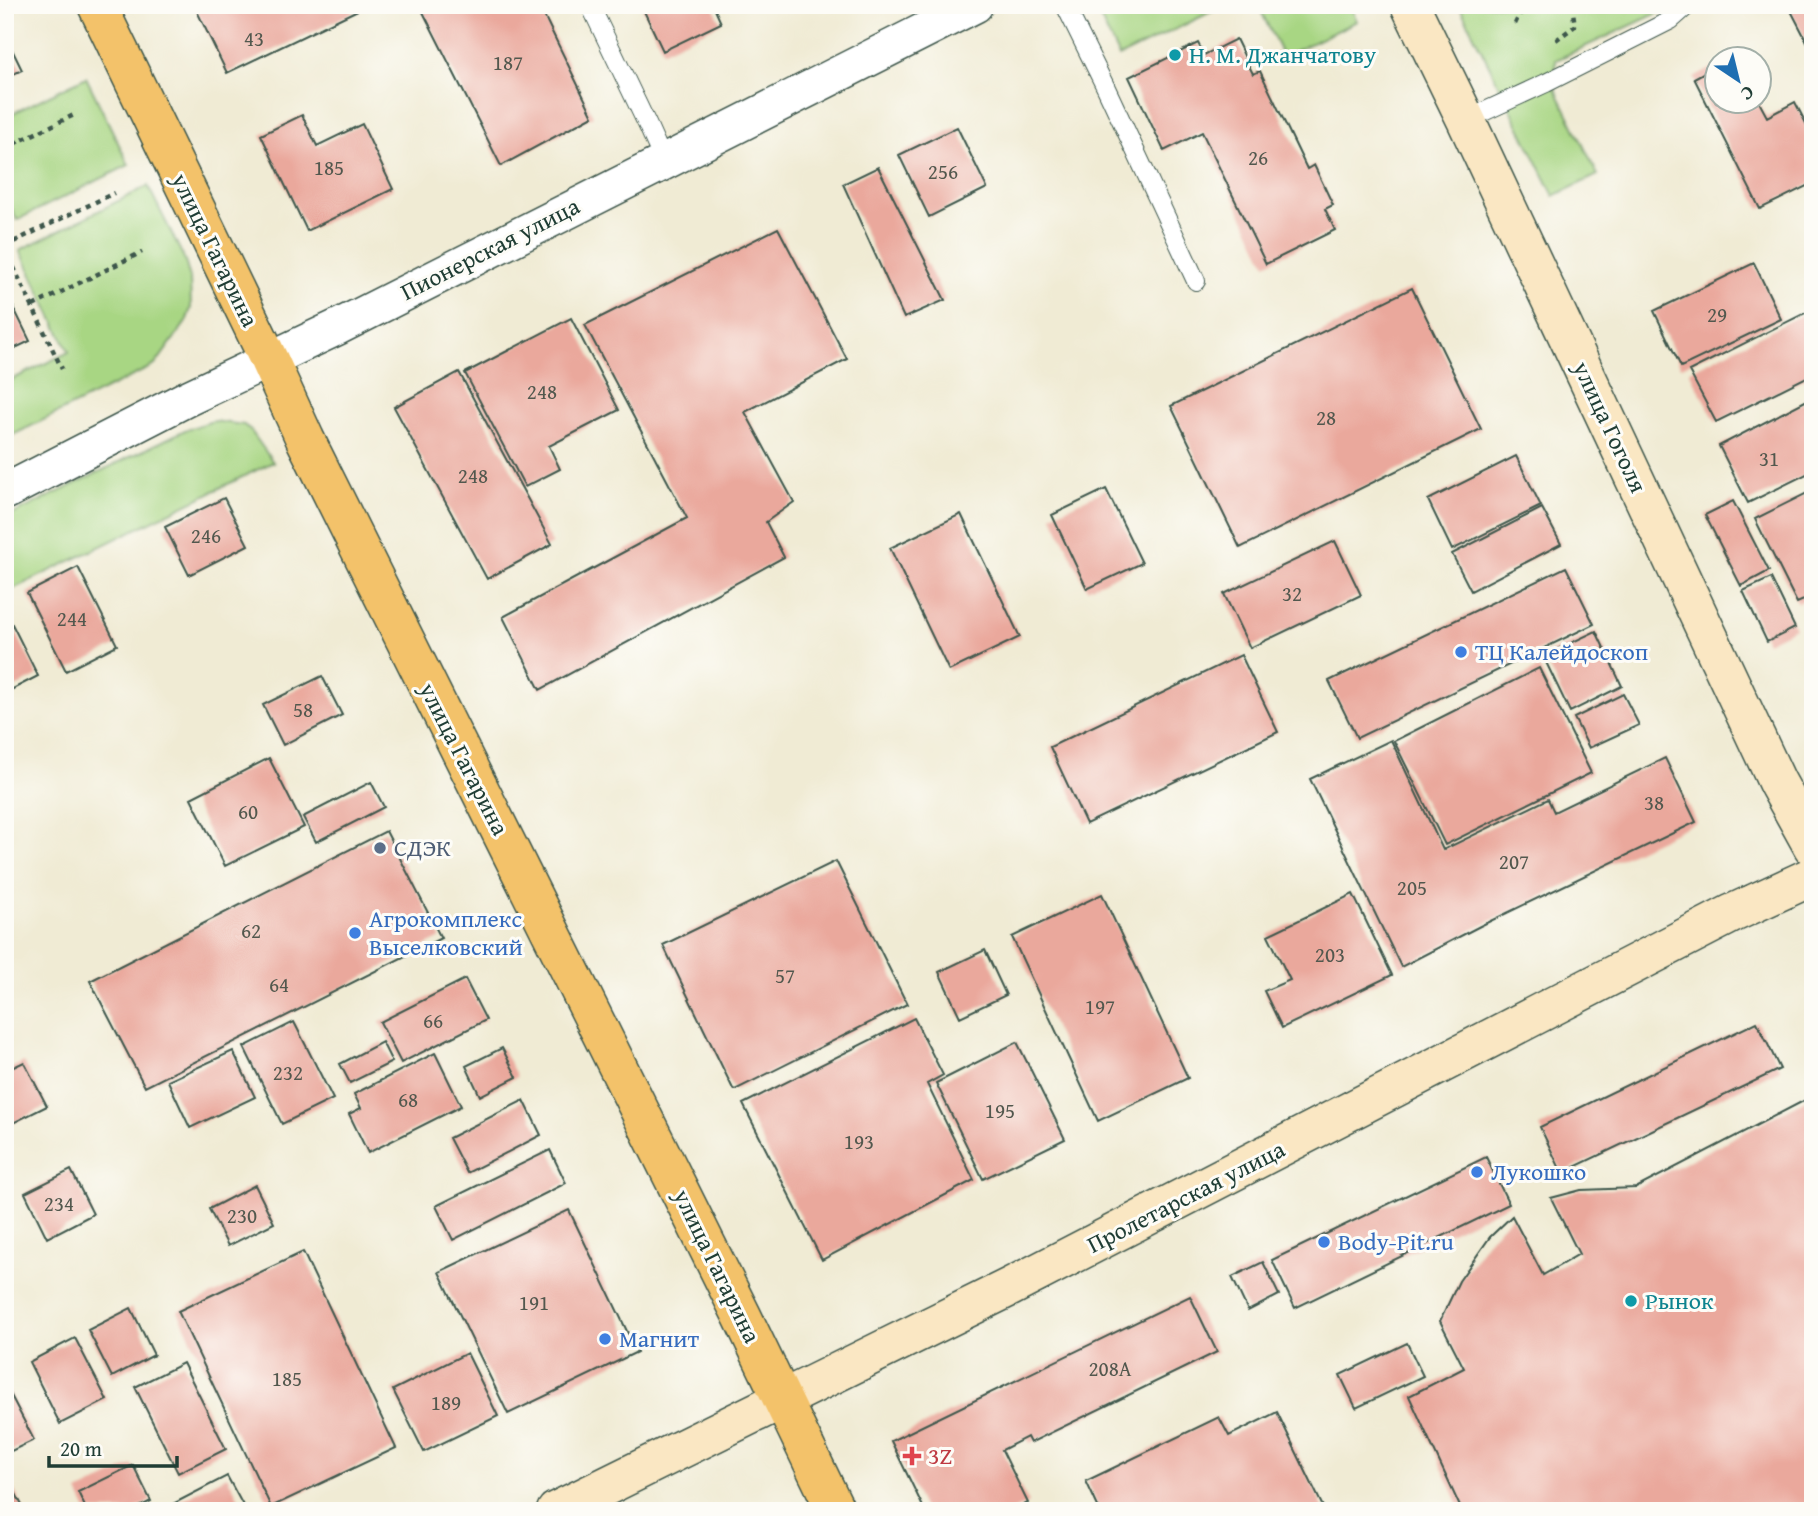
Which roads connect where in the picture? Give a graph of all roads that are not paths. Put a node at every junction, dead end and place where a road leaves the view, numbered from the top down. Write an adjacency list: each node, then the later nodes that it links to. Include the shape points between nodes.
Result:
1 (97, 5): 10 (main road, улица Гагарина)
2 (590, 5): 8 (lane)
3 (975, 5): 8 (street, Пионерская улица)
4 (1065, 5): 9 (lane)
5 (1410, 5): 7 (main road, улица Гоголя)
6 (1688, 5): 7 (lane, via 1671,20)
7 (1466, 120): 12 (main road, улица Гоголя, via 1777,782)
8 (664, 162): 10 (street, Пионерская улица)
9 (1196, 281)
10 (269, 360): 11 (street, Пионерская улица); 14 (main road, улица Гагарина)
11 (5, 492)
12 (1813, 847)
13 (1813, 876): 14 (main road, Пролетарская улица)
14 (783, 1399): 15 (main road, Пролетарская улица); 16 (main road, улица Гагарина)
15 (556, 1511)
16 (836, 1511)

